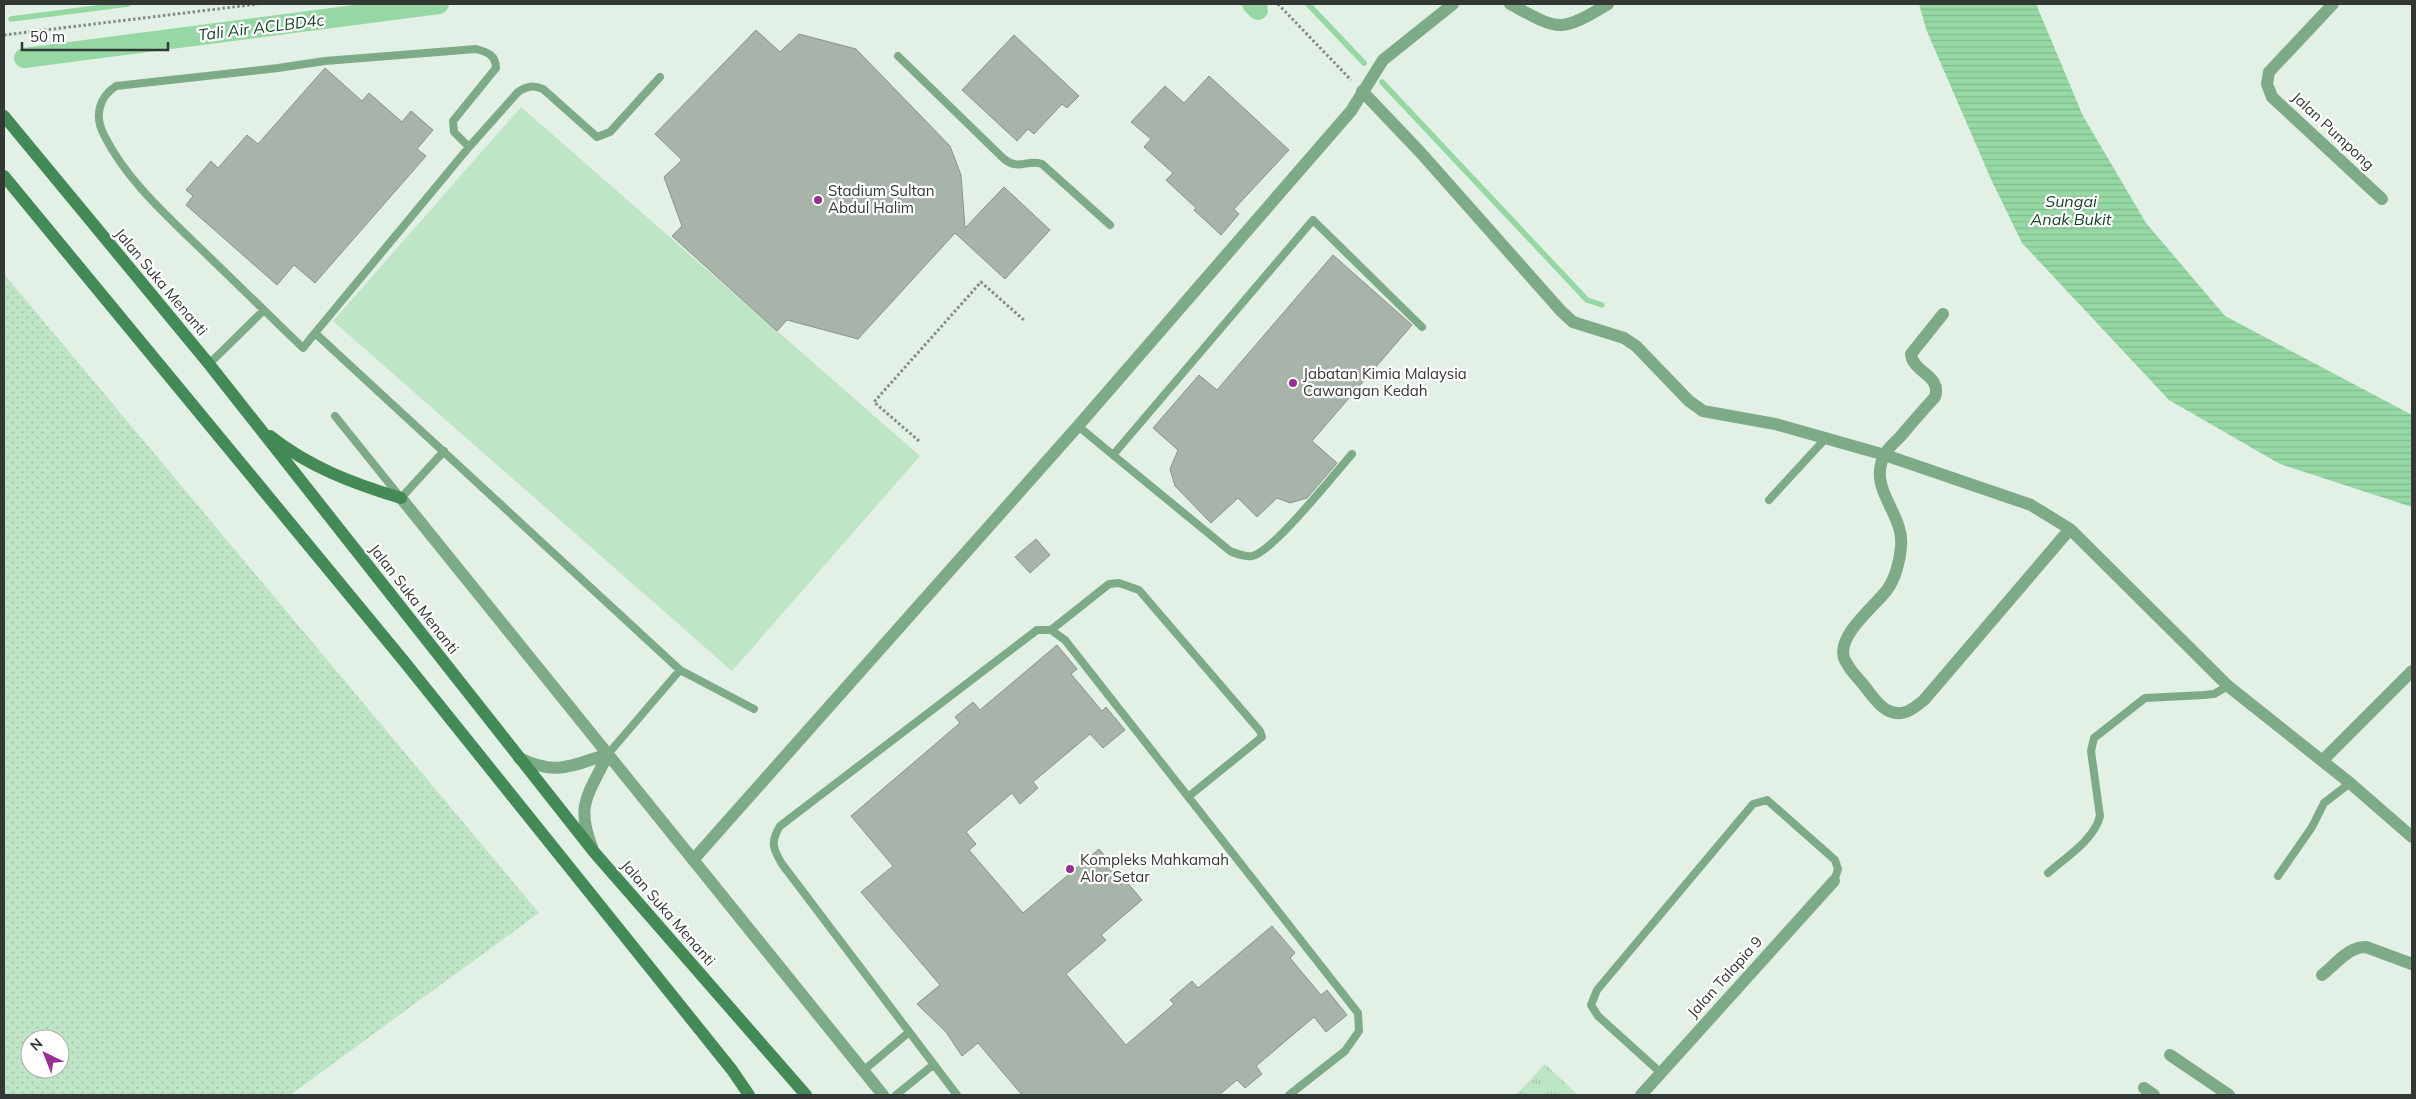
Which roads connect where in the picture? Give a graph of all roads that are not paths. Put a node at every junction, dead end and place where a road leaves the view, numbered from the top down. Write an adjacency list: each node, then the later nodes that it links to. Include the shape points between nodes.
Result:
1 (1453, 4): 7 (street, via 1383,60)
2 (1510, 4): 3 (street, via 1550,25 1562,26)
3 (1608, 4)
4 (2334, 4): 11 (street, Jalan Pumpong, via 2270,72 2267,84 2272,97)
5 (898, 56): 12 (lane, via 1004,159 1015,165 1042,164)
6 (660, 77): 9 (lane, via 610,132 598,137 543,89 526,87)
7 (1362, 91): 20 (street, via 1351,110); 21 (street, via 1574,322 1624,338 1636,346 1689,401 1703,411 1775,424)
8 (4, 116): 17 (main road, Jalan Suka Menanti)
9 (469, 147): 13 (lane, via 454,132 453,121 496,68 492,56 476,49 325,60 116,86 106,92 99,117 103,134 134,179 156,205); 16 (lane)
10 (4, 176): 52 (main road, via 403,660)
11 (2382, 199)
12 (1110, 225)
13 (264, 310): 16 (lane, via 303,348); 17 (lane)
14 (1943, 314): 25 (street, via 1911,354 1914,364 1936,385 1935,397)
15 (1422, 327): 24 (lane, via 1313,220)
16 (316, 333): 22 (lane)
17 (209, 364): 19 (main road, Jalan Suka Menanti)
18 (335, 416): 26 (lane)
19 (255, 424): 26 (main road, via 327,472); 35 (main road, Jalan Suka Menanti)
20 (1078, 426): 24 (lane); 41 (street)
21 (1826, 438): 25 (street); 27 (lane)
22 (444, 452): 26 (lane); 30 (lane)
23 (1352, 454): 24 (lane, via 1274,542 1254,556 1230,551)
24 (1113, 455)
25 (1885, 455): 28 (street, via 2031,505); 28 (street, via 1879,478 1881,490 1902,536 1897,568 1888,589 1847,636 1843,648 1850,669 1884,709 1894,714 1905,714 1924,700)
26 (401, 498): 34 (street)
27 (1770, 500)
28 (2070, 529): 32 (street)
29 (1051, 630): 38 (lane, via 1065,640); 38 (lane, via 1109,584 1119,583 1139,590 1260,731 1262,737); 47 (lane, via 1037,630 780,826 772,839 773,849 782,864)
30 (680, 670): 33 (lane); 34 (lane)
31 (2412, 671): 36 (street)
32 (2228, 686): 36 (street); 42 (lane, via 2204,696 2145,698 2094,738 2091,751 2100,816 2098,825)
33 (754, 709)
34 (608, 754): 35 (street, via 551,769); 40 (street, via 583,809); 41 (street)
35 (519, 758): 40 (main road, Jalan Suka Menanti)
36 (2322, 761): 37 (street)
37 (2350, 783): 39 (street); 43 (lane, via 2324,803)
38 (1188, 797): 57 (lane, via 1358,1013 1359,1031 1345,1051)
39 (2412, 837)
40 (594, 852): 53 (main road, Jalan Suka Menanti)
41 (693, 860): 50 (street)
42 (2048, 873)
43 (2278, 876)
44 (1834, 881): 51 (street, Jalan Talapia 9); 51 (lane, via 1838,869 1836,860 1767,800 1753,804 1597,990 1591,1005 1598,1016)
45 (2412, 964): 46 (street, via 2359,947)
46 (2322, 975)
47 (908, 1034): 49 (lane); 50 (lane)
48 (2170, 1055): 59 (street)
49 (934, 1065): 55 (lane); 56 (lane)
50 (863, 1071): 54 (street)
51 (1661, 1073): 58 (street, Jalan Talapia 9)
52 (749, 1095)
53 (806, 1095)
54 (883, 1095)
55 (896, 1095)
56 (957, 1095)
57 (1289, 1095)
58 (1641, 1095)
59 (2229, 1095)

